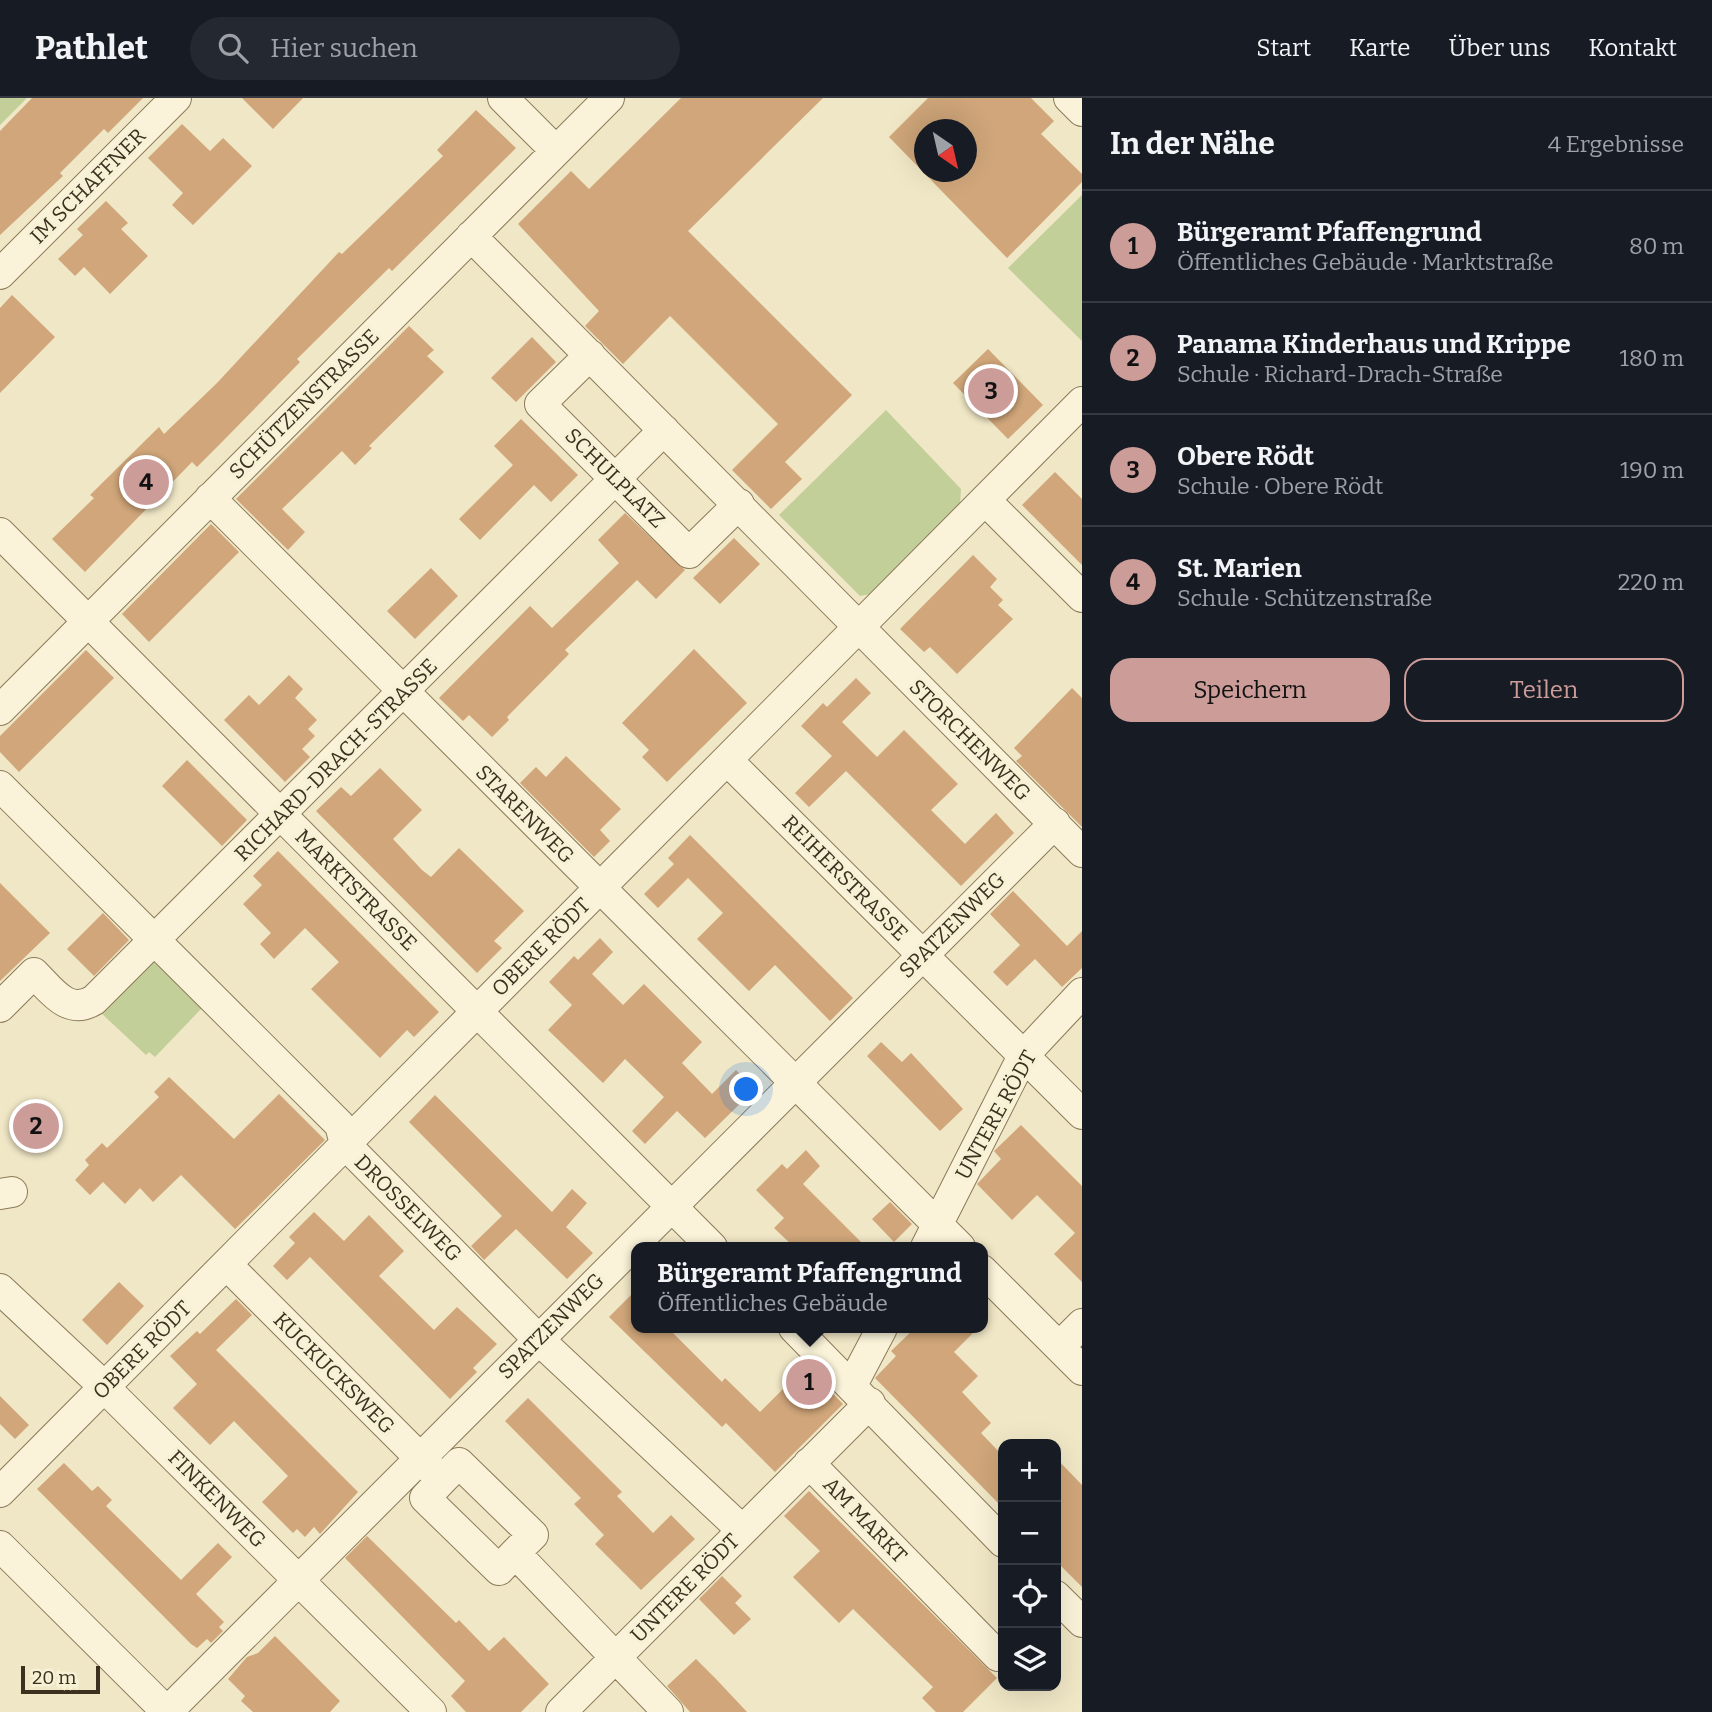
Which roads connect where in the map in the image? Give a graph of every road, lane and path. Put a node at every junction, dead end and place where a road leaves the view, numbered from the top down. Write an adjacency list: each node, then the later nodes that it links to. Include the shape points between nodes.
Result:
1 (176, 98): 8 (street, IM SCHAFFNER)
2 (503, 98): 6 (street)
3 (609, 98): 6 (street, SCHÜTZENSTRASSE)
4 (1069, 98): 5 (street)
5 (1082, 111)
6 (556, 151): 7 (street, SCHÜTZENSTRASSE)
7 (471, 236): 9 (street); 13 (street, SCHÜTZENSTRASSE)
8 (0, 274)
9 (590, 355): 11 (street); 12 (street, SCHULPLATZ, via 540,404)
10 (1082, 402): 14 (street, OBERE RÖDT)
11 (664, 430): 12 (street, RICHARD-DRACH-STRASSE); 15 (street)
12 (615, 479): 15 (street, SCHULPLATZ, via 689,553); 20 (street, RICHARD-DRACH-STRASSE)
13 (210, 498): 18 (street, SCHÜTZENSTRASSE); 20 (street, STARENWEG)
14 (986, 501): 17 (street); 19 (street, OBERE RÖDT)
15 (739, 504): 19 (street)
16 (0, 533): 18 (street, MARKTSTRASSE)
17 (1082, 597)
18 (88, 621): 21 (street, SCHÜTZENSTRASSE); 24 (street, MARKTSTRASSE)
19 (860, 626): 22 (street, OBERE RÖDT); 25 (street, STORCHENWEG)
20 (403, 693): 24 (street, RICHARD-DRACH-STRASSE); 27 (street, STARENWEG)
21 (0, 710)
22 (727, 760): 27 (street, OBERE RÖDT); 29 (street, REIHERSTRASSE)
23 (0, 786): 28 (street, DROSSELWEG)
24 (282, 815): 28 (street, RICHARD-DRACH-STRASSE); 32 (street, MARKTSTRASSE)
25 (1055, 823): 26 (street, STORCHENWEG); 29 (street, SPATZENWEG)
26 (1082, 852)
27 (599, 888): 32 (street, OBERE RÖDT); 34 (street, STARENWEG)
28 (156, 941): 31 (street, RICHARD-DRACH-STRASSE, via 83,1007 66,1004 34,973); 36 (street, DROSSELWEG, via 340,1125)
29 (922, 955): 33 (street, REIHERSTRASSE); 34 (street, SPATZENWEG)
30 (1082, 993): 33 (street, UNTERE RÖDT)
31 (0, 1007)
32 (476, 1012): 36 (street, OBERE RÖDT); 37 (street, MARKTSTRASSE)
33 (1023, 1056): 35 (street, REIHERSTRASSE); 38 (street, UNTERE RÖDT)
34 (795, 1083): 37 (street, SPATZENWEG); 38 (street, STARENWEG)
35 (1082, 1114)
36 (345, 1144): 42 (street, OBERE RÖDT); 48 (street, DROSSELWEG)
37 (672, 1208): 39 (street, SPATZENWEG); 40 (street, MARKTSTRASSE)
38 (932, 1236)
39 (637, 1242)
40 (707, 1242)
41 (631, 1247): 48 (street, SPATZENWEG)
42 (227, 1265): 51 (street, OBERE RÖDT); 53 (street, KUCKUCKSWEG)
43 (988, 1276): 49 (street)
44 (0, 1289): 51 (street, FINKENWEG)
45 (1082, 1324): 49 (street)
46 (799, 1333): 52 (street)
47 (881, 1333): 52 (street)
48 (537, 1338): 53 (street, SPATZENWEG); 57 (street, DROSSELWEG)
49 (1060, 1346): 50 (street)
50 (1082, 1370)
51 (104, 1387): 56 (street, OBERE RÖDT); 61 (street, FINKENWEG)
52 (861, 1394): 54 (street, AM MARKT); 58 (street)
53 (419, 1459): 55 (street, KUCKUCKSWEG); 61 (street, SPATZENWEG)
54 (809, 1463): 57 (street, UNTERE RÖDT); 64 (street, AM MARKT)
55 (442, 1480): 60 (street, via 425,1498 499,1570); 60 (street, via 459,1463 533,1535)
56 (0, 1492)
57 (742, 1530): 65 (street, UNTERE RÖDT)
58 (998, 1537)
59 (0, 1546): 66 (street)
60 (515, 1553): 65 (street)
61 (299, 1581): 66 (street, SPATZENWEG); 67 (street, FINKENWEG)
62 (1061, 1601): 63 (street)
63 (1082, 1622)
64 (998, 1656)
65 (615, 1657): 68 (street, UNTERE RÖDT); 69 (street)
66 (167, 1712)
67 (430, 1712)
68 (561, 1712)
69 (668, 1712)

